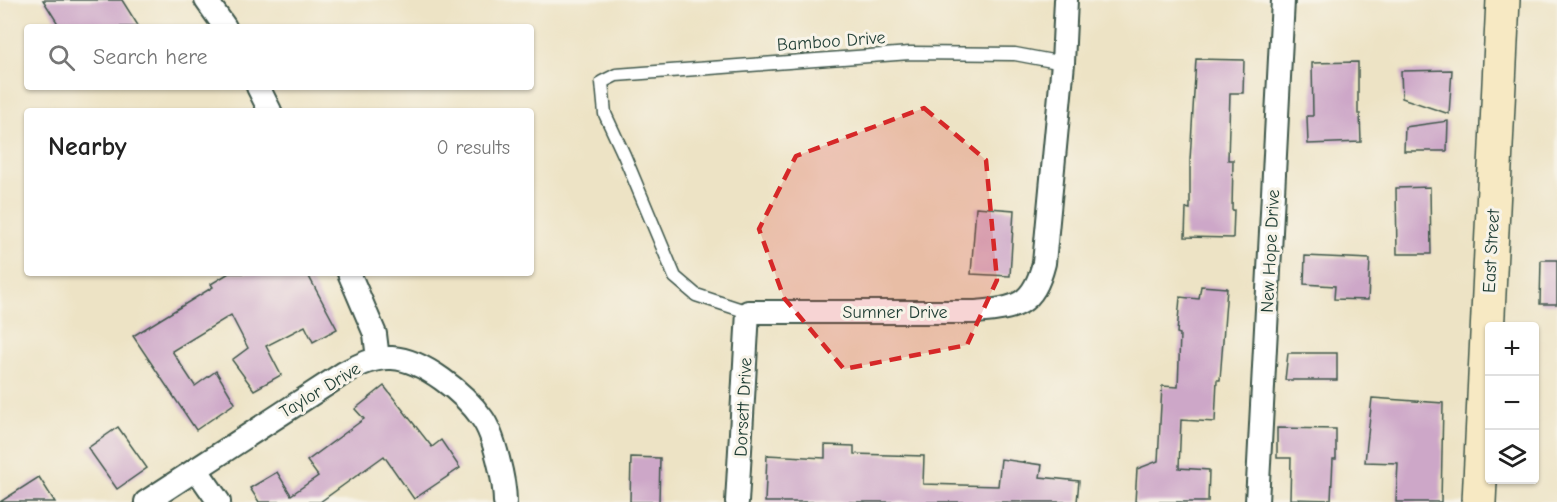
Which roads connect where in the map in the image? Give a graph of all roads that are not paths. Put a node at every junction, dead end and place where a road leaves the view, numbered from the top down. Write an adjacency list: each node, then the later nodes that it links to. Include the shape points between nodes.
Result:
1 (206, 0): 5 (street)
2 (1065, 0): 6 (street, Sumner Drive)
3 (1283, 0): 18 (street, New Hope Drive)
4 (1503, 0): 19 (main road, East Street)
5 (223, 24)
6 (1063, 63): 7 (lane, Bamboo Drive, via 1015,54 910,53 616,75); 11 (street, Sumner Drive, via 1044,263 1039,283 1026,301 1000,310 976,312)
7 (602, 82): 11 (lane, Sumner Drive, via 605,114 675,278 696,295)
8 (260, 90): 9 (street)
9 (268, 108)
10 (350, 276): 12 (street, via 375,334)
11 (748, 312): 17 (street, Dorsett Drive)
12 (378, 358): 13 (street, Taylor Drive, via 344,373); 16 (street, Taylor Drive, via 407,361 435,374 483,419 495,446)
13 (196, 469): 14 (street, Taylor Drive); 15 (street)
14 (146, 502)
15 (219, 502)
16 (505, 502)
17 (737, 502)
18 (1257, 502)
19 (1479, 502)

